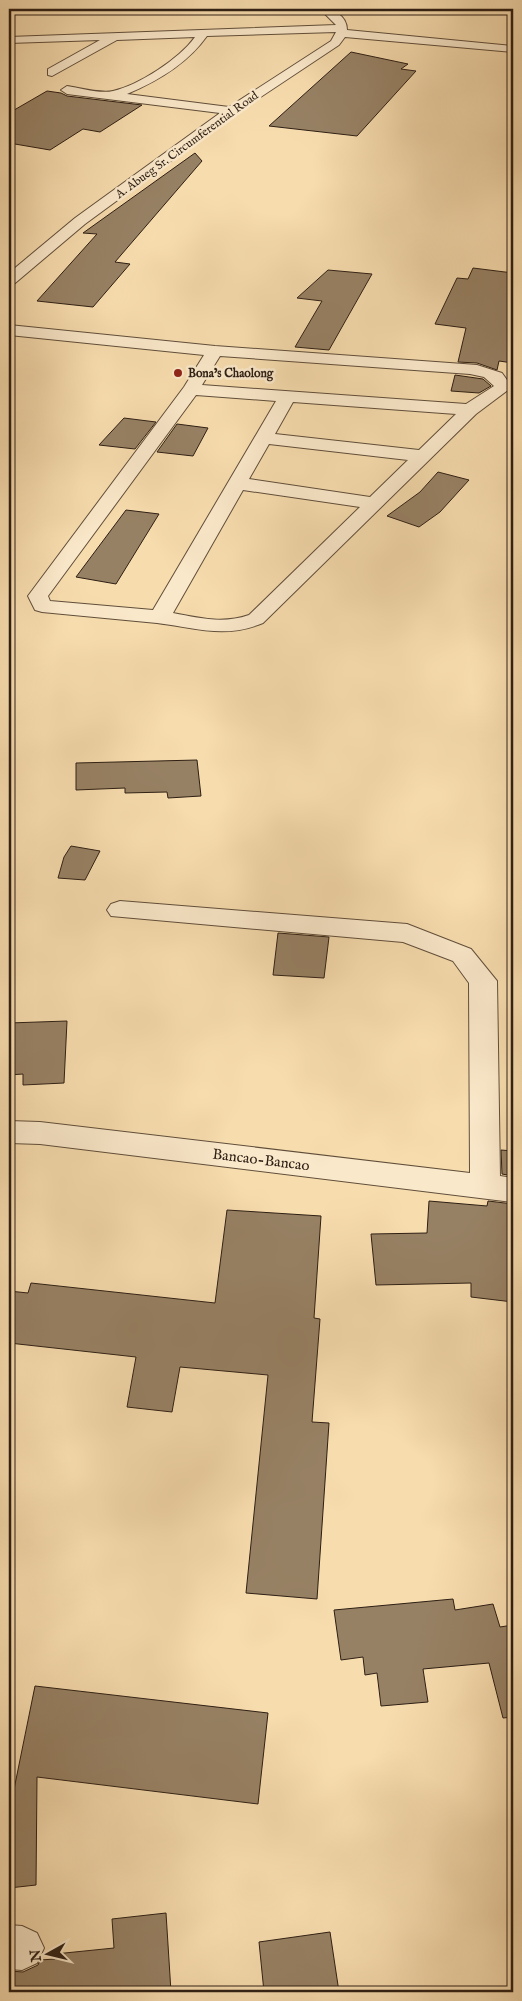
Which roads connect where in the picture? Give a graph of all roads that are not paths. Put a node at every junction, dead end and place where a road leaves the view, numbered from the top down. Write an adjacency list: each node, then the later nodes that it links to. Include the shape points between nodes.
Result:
1 (325, 9): 2 (street, via 341,22)
2 (342, 30): 3 (street); 6 (street); 10 (street, A. Abueg Sr. Circumferential Road, via 335,43)
3 (204, 32): 4 (street); 9 (street, via 160,74)
4 (117, 36): 5 (street); 7 (street)
5 (9, 40)
6 (513, 49)
7 (52, 72)
8 (68, 90): 9 (street)
9 (114, 96): 10 (street)
10 (231, 111): 11 (street, A. Abueg Sr. Circumferential Road, via 80,221)
11 (9, 281)
12 (9, 330): 13 (street)
13 (215, 351): 14 (street); 16 (street, via 457,368 498,378 503,387)
14 (191, 390): 15 (street); 21 (street, via 38,596 42,606)
15 (287, 397): 16 (street); 17 (street)
16 (470, 410): 18 (street)
17 (263, 438): 18 (street); 19 (street)
18 (423, 456): 20 (street)
19 (238, 483): 20 (street); 21 (street)
20 (375, 503): 21 (street, via 256,618 241,626)
21 (160, 618)
22 (120, 910): 24 (street, via 407,934 462,955 483,981)
23 (9, 1132): 24 (street, Bancao-Bancao)
24 (499, 1188)

